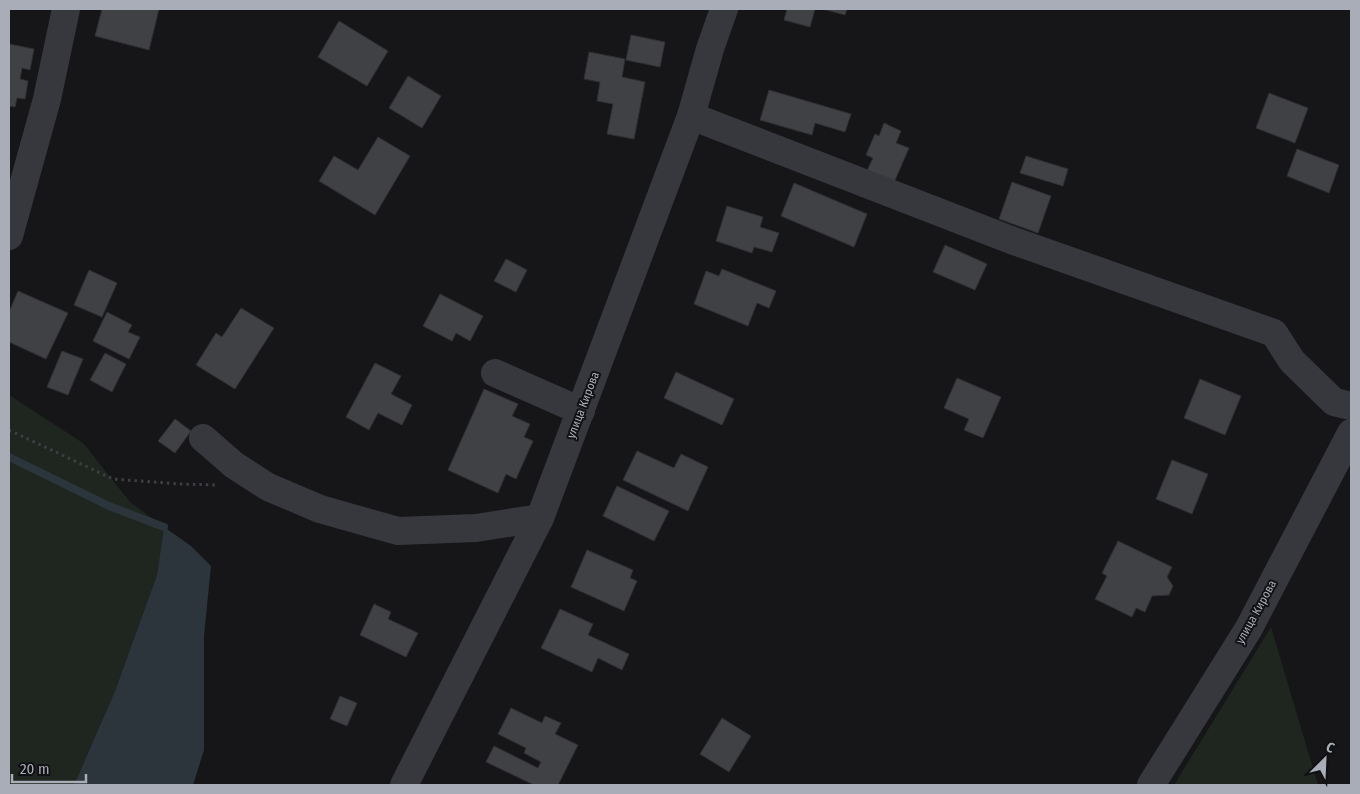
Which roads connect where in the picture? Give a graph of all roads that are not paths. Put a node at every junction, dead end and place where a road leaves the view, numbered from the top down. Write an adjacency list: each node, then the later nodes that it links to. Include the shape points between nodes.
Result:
1 (66, 9): 4 (street, via 47,99)
2 (724, 9): 3 (street, улица Кирова)
3 (691, 116): 6 (street, via 1011,240 1274,333 1292,362 1334,402); 7 (street, улица Кирова)
4 (9, 236)
5 (495, 373): 7 (street)
6 (1351, 406)
7 (581, 411): 10 (street, улица Кирова)
8 (1351, 433): 12 (street, улица Кирова, via 1249,628)
9 (203, 438): 10 (street, via 234,465 268,487 320,509 398,531 476,528)
10 (540, 518): 11 (street, улица Кирова)
11 (404, 785)
12 (1151, 785)

